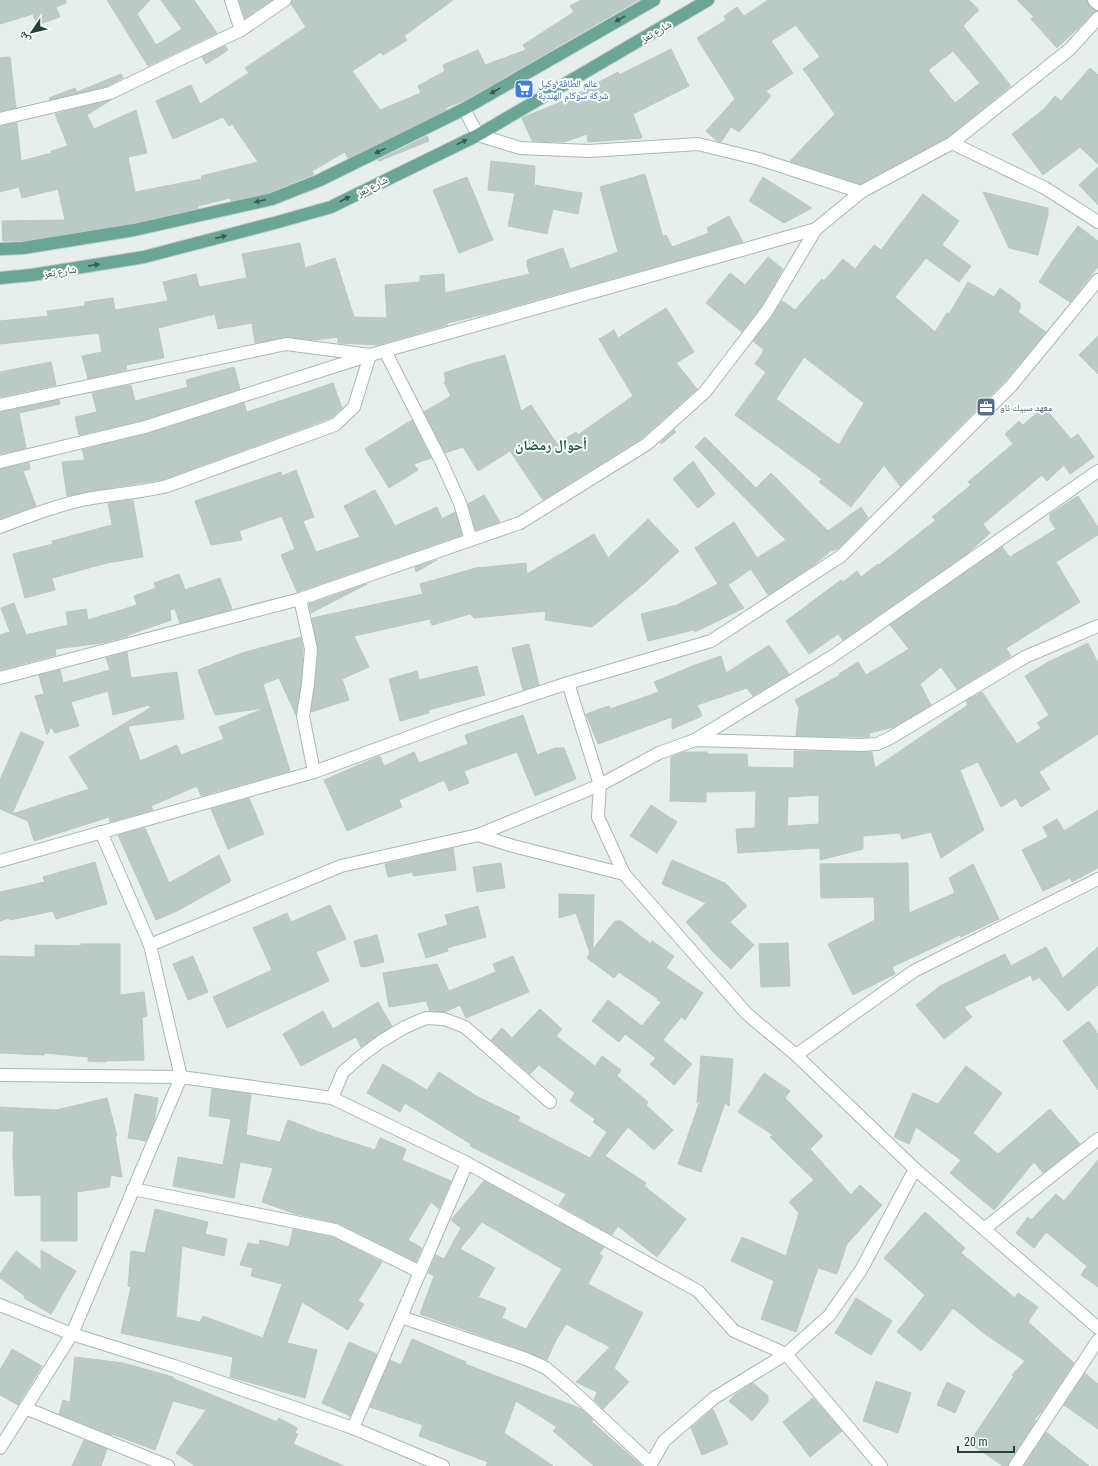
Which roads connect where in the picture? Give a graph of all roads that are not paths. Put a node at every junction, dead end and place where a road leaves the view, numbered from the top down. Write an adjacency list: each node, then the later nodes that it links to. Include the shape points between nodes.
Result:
1 (231, 0): 8 (street)
2 (285, 0): 8 (street)
3 (654, 0): 9 (main road, one-way to 9)
4 (708, 0): 11 (main road, شارع تعز)
5 (1094, 0): 6 (street)
6 (1098, 4)
7 (1098, 18): 12 (street, via 1070,49)
8 (241, 30): 10 (street, via 110,93)
9 (464, 109): 11 (street); 16 (main road, one-way to 16, via 320,180 272,199 134,230 23,248)
10 (0, 119)
11 (478, 135): 13 (street, via 520,148 581,151 698,144 758,159); 17 (main road, شارع تعز, one-way to 11, via 144,257 323,209)
12 (952, 143): 13 (street); 14 (street, via 1045,188)
13 (861, 192): 15 (street)
14 (1098, 222)
15 (816, 229): 19 (street); 25 (street, via 766,311 705,392 647,444 520,523)
16 (0, 249)
17 (0, 278)
18 (1098, 280): 29 (street, via 1012,386 841,556 711,641)
19 (385, 351): 20 (street); 25 (street, via 442,463 460,503)
20 (370, 356): 21 (street, via 286,344); 22 (street, via 145,427); 24 (street, via 354,407 336,425 167,486 81,500)
21 (0, 405)
22 (0, 462)
23 (1098, 471): 30 (street, via 833,656)
24 (0, 527)
25 (471, 540): 26 (street)
26 (300, 599): 28 (street); 31 (street, via 311,649 303,716)
27 (1098, 626): 30 (street, via 1025,657 877,744)
28 (0, 678)
29 (568, 683): 31 (street, via 453,721); 32 (street)
30 (695, 740): 32 (street, via 659,753)
31 (314, 772): 33 (street)
32 (600, 785): 34 (street); 36 (street, via 598,817)
33 (101, 832): 35 (street); 38 (street)
34 (478, 835): 36 (street); 38 (street, via 341,866)
35 (0, 861)
36 (624, 874): 39 (street, via 748,1014)
37 (1098, 879): 39 (street, via 914,971)
38 (150, 945): 41 (street)
39 (796, 1055): 46 (street)
40 (0, 1075): 41 (street)
41 (181, 1077): 42 (street); 47 (street)
42 (332, 1098): 43 (street, via 343,1072 360,1057 405,1027 426,1018 444,1019 465,1028); 45 (street)
43 (550, 1102)
44 (1098, 1139): 48 (street)
45 (467, 1163): 49 (street); 55 (street, via 698,1291 734,1331)
46 (915, 1169): 48 (street); 55 (street, via 861,1270 829,1316)
47 (133, 1189): 49 (street, via 335,1230); 53 (street)
48 (984, 1229): 52 (street)
49 (420, 1272): 51 (street)
50 (0, 1305): 53 (street)
51 (401, 1317): 57 (street); 59 (street, via 546,1368)
52 (1098, 1328)
53 (72, 1334): 56 (street); 57 (street, via 174,1366)
54 (1098, 1340): 63 (street)
55 (786, 1354): 59 (street, via 714,1398 664,1441); 62 (street)
56 (25, 1408): 58 (street); 60 (street)
57 (353, 1428): 61 (street)
58 (0, 1448)
59 (650, 1465)
60 (168, 1466)
61 (443, 1466)
62 (881, 1466)
63 (1015, 1466)

